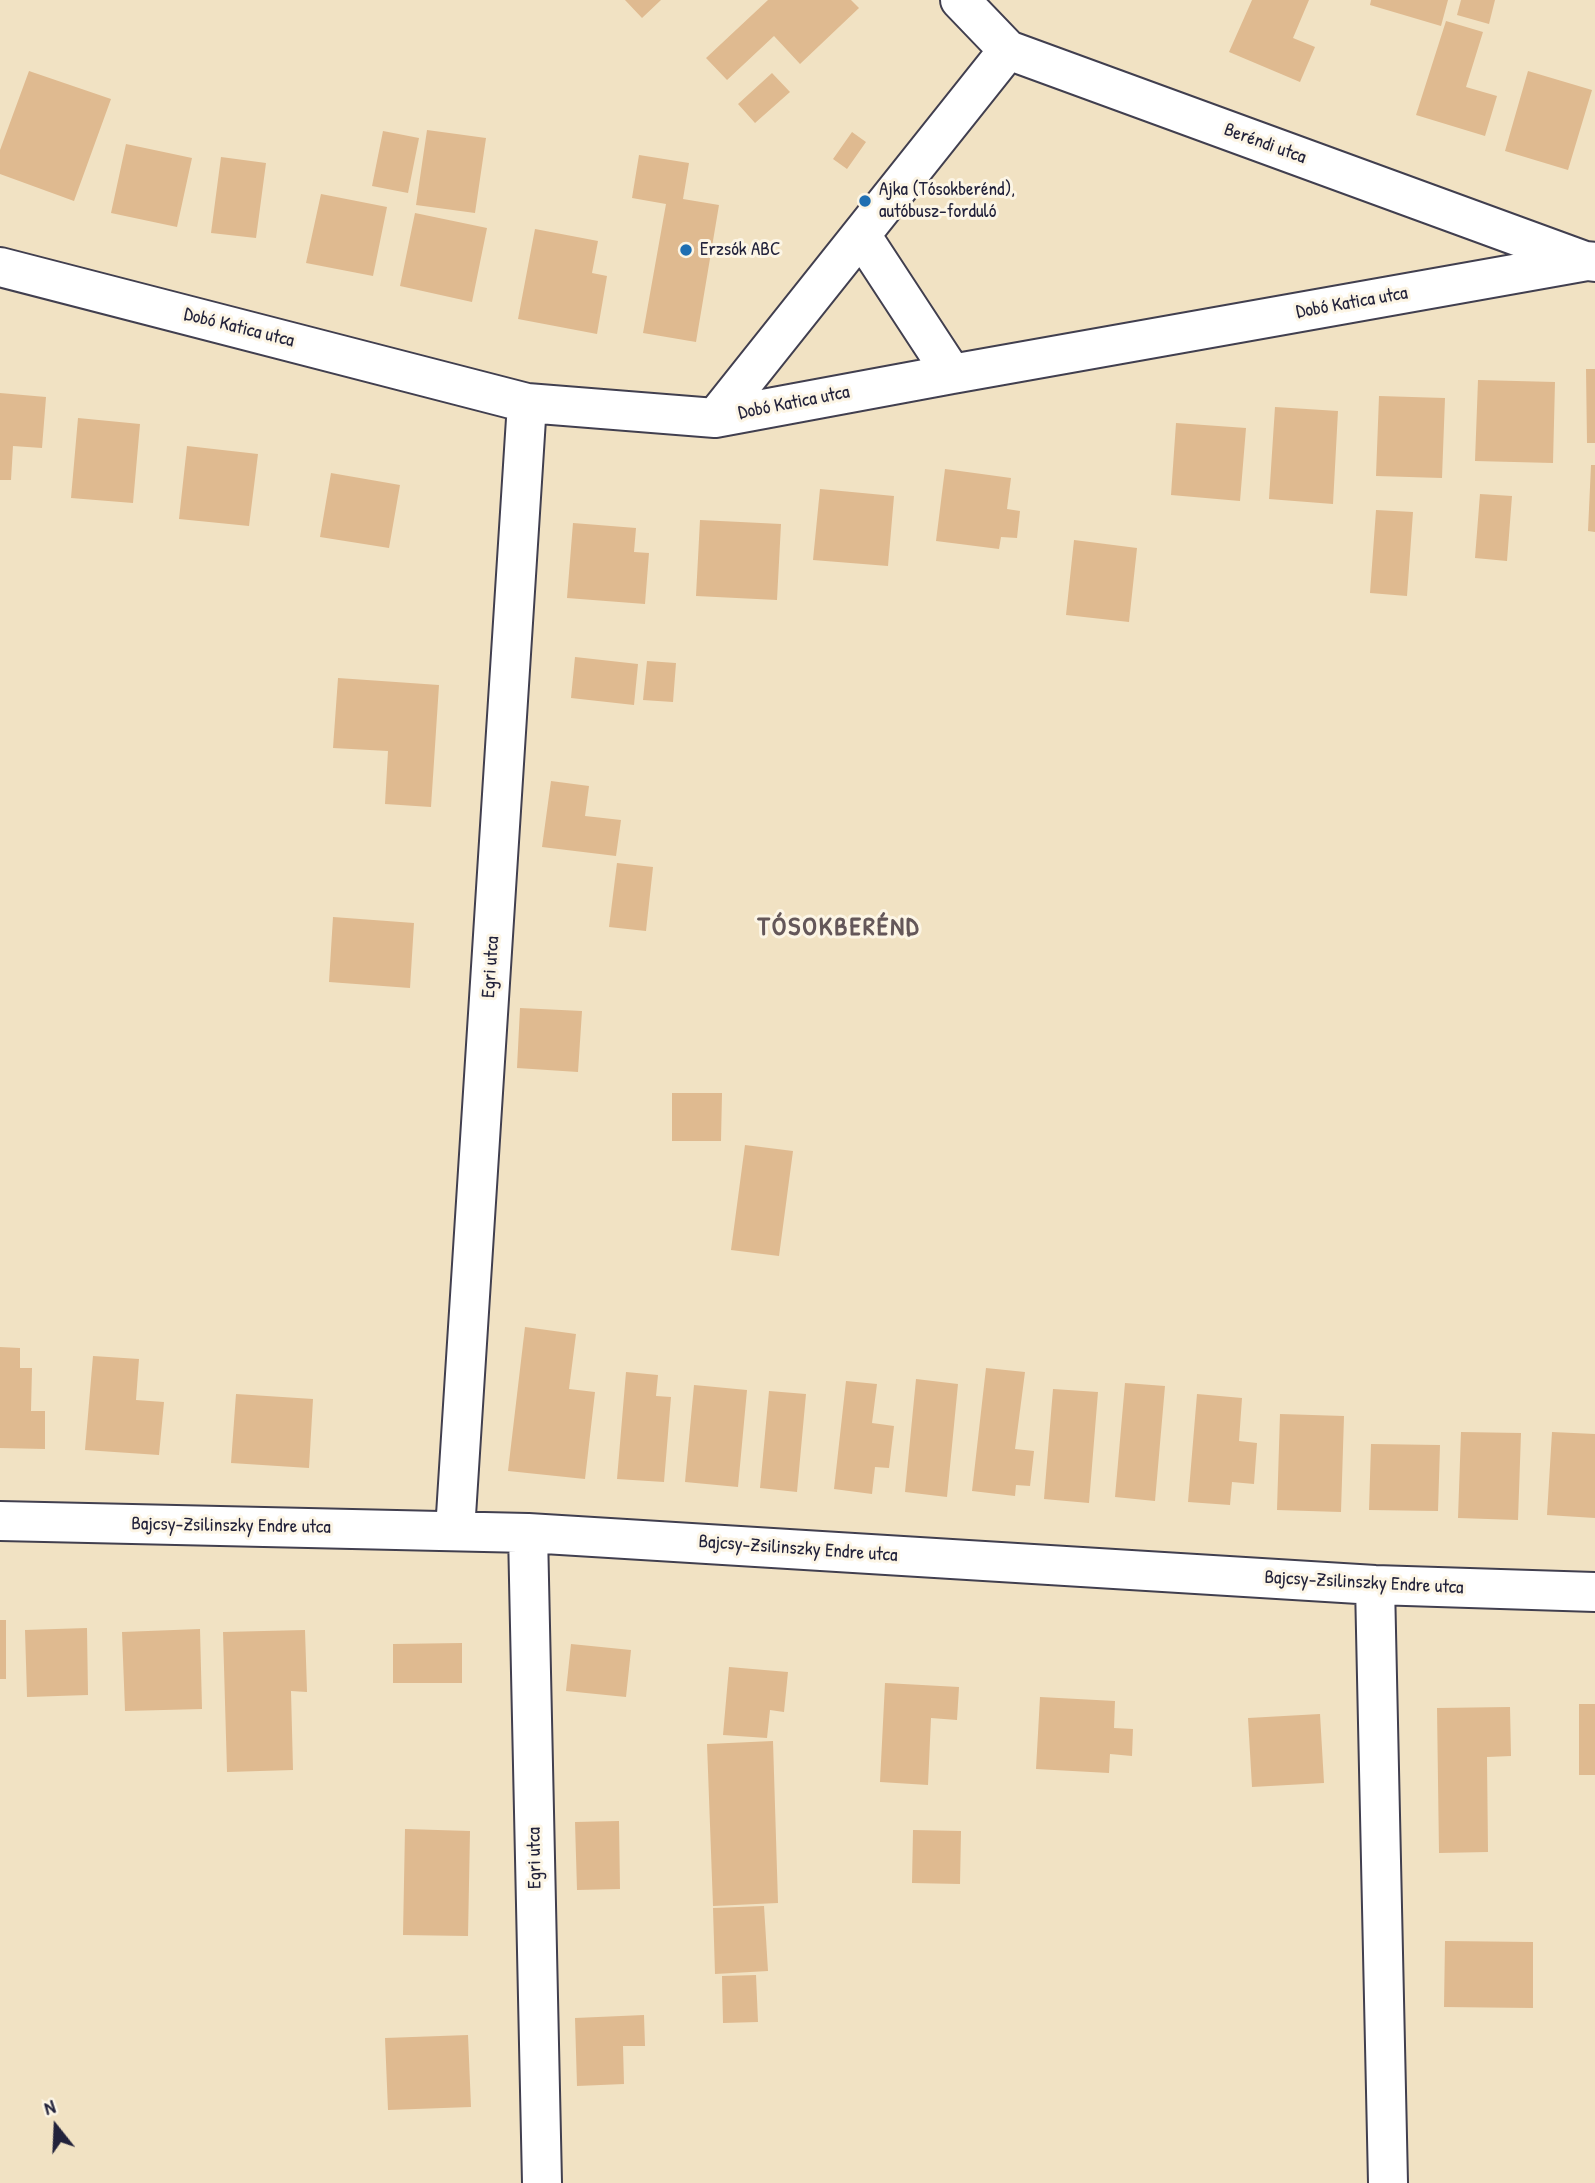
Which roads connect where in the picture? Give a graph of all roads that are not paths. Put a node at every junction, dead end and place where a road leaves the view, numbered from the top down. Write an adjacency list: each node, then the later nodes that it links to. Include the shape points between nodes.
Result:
1 (960, 0): 2 (street, Beréndi utca)
2 (1008, 50): 3 (street); 4 (street, Beréndi utca)
3 (860, 235): 6 (street); 8 (street)
4 (1591, 262): 6 (street, Dobó Katica utca)
5 (0, 267): 7 (street, Dobó Katica utca)
6 (952, 374): 8 (street, Dobó Katica utca)
7 (527, 403): 8 (street, Dobó Katica utca); 10 (street, Egri utca)
8 (715, 418)
9 (0, 1521): 10 (street, Bajcsy-Zsilinszky Endre utca)
10 (455, 1531): 11 (street, Bajcsy-Zsilinszky Endre utca)
11 (528, 1532): 12 (street, Bajcsy-Zsilinszky Endre utca); 14 (street, Egri utca)
12 (1375, 1585): 13 (street, Bajcsy-Zsilinszky Endre utca); 15 (street)
13 (1595, 1592)
14 (542, 2183)
15 (1388, 2183)

